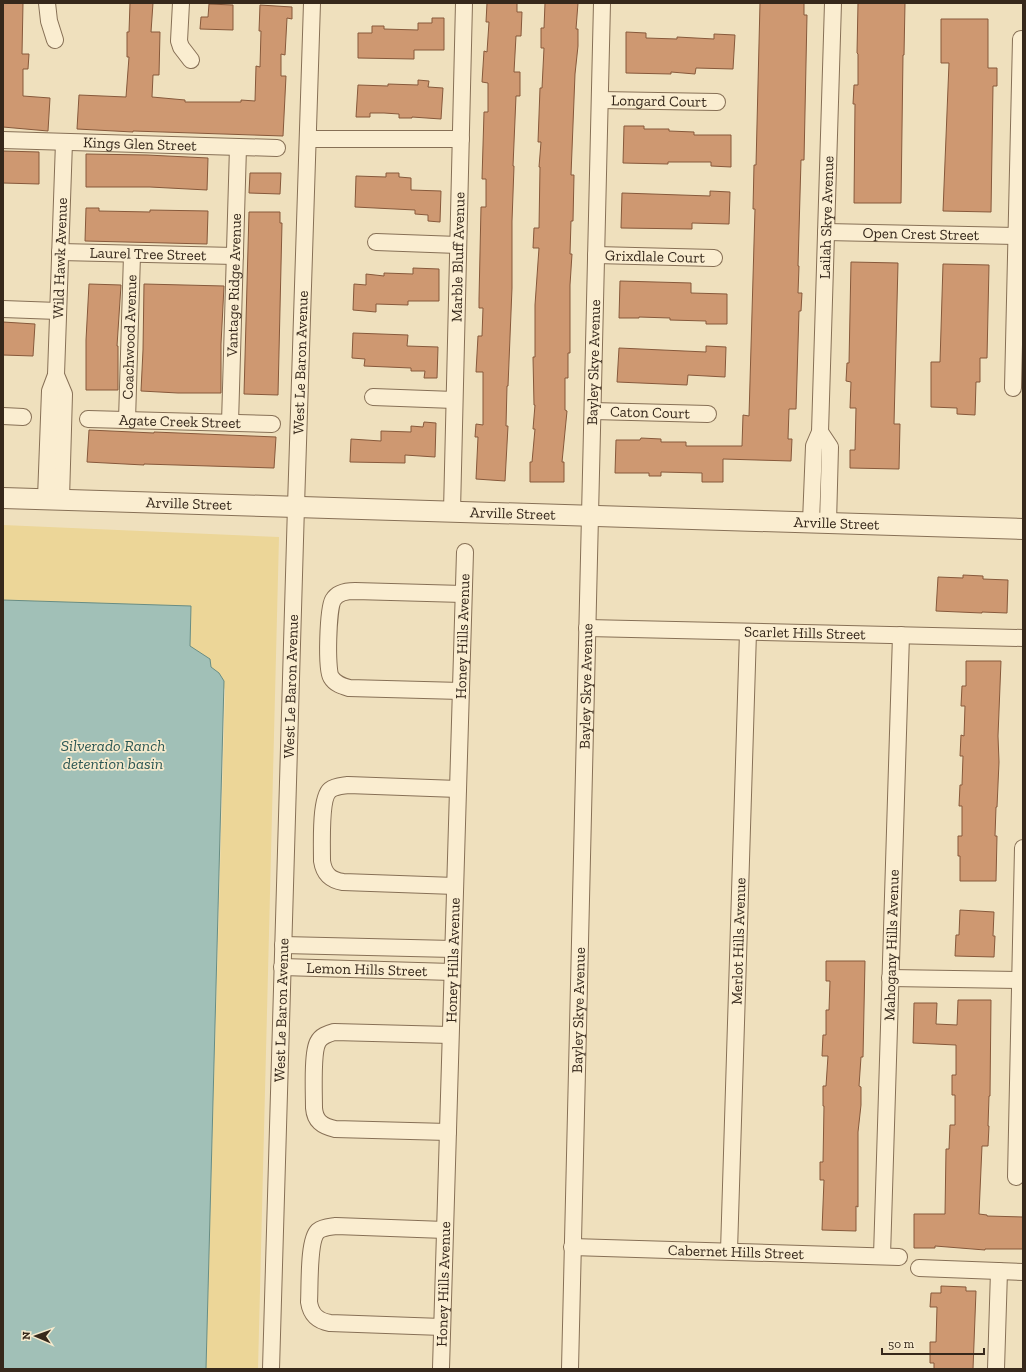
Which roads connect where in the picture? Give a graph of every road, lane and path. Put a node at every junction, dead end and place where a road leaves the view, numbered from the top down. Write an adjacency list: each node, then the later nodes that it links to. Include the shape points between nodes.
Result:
1 (47, 3): 8 (street)
2 (180, 3): 9 (street, via 179,41)
3 (312, 3): 12 (street, West Le Baron Avenue)
4 (464, 3): 13 (street, Marble Bluff Avenue)
5 (602, 3): 10 (street, Bayley Skye Avenue)
6 (833, 3): 18 (street, Lailah Skye Avenue)
7 (1021, 39): 19 (street)
8 (55, 40)
9 (191, 60)
10 (600, 100): 11 (street, Longard Court); 25 (street, Bayley Skye Avenue)
11 (717, 102)
12 (308, 139): 13 (street); 42 (street, West Le Baron Avenue)
13 (461, 139): 21 (street, Marble Bluff Avenue)
14 (3, 140): 15 (street, Kings Glen Street)
15 (64, 142): 16 (street, Kings Glen Street); 22 (street, Wild Hawk Avenue)
16 (238, 147): 17 (street, Kings Glen Street); 24 (street, Vantage Ridge Avenue)
17 (277, 148)
18 (826, 232): 19 (street, Open Crest Street); 45 (street, Lailah Skye Avenue, via 820,432 814,446)
19 (1016, 236): 29 (street)
20 (376, 242): 21 (street)
21 (458, 245): 31 (street, Marble Bluff Avenue)
22 (60, 252): 23 (street, Laurel Tree Street); 28 (street, Wild Hawk Avenue)
23 (132, 255): 24 (street, Laurel Tree Street); 37 (street, Coachwood Avenue)
24 (235, 256): 38 (street, Vantage Ridge Avenue)
25 (596, 256): 26 (street, Grixdlale Court); 32 (street, Bayley Skye Avenue)
26 (714, 258)
27 (3, 309): 28 (street)
28 (58, 311): 41 (street, Wild Hawk Avenue, via 56,375 50,392)
29 (1013, 388)
30 (373, 397): 31 (street)
31 (454, 400): 43 (street, Marble Bluff Avenue)
32 (592, 411): 33 (street, Caton Court); 44 (street, Bayley Skye Avenue)
33 (708, 414)
34 (3, 416): 35 (street)
35 (23, 417)
36 (88, 419): 37 (street, Agate Creek Street)
37 (127, 420): 38 (street, Agate Creek Street)
38 (230, 423): 39 (street, Agate Creek Street)
39 (272, 424)
40 (3, 498): 41 (street, Arville Street)
41 (54, 499): 42 (street, Arville Street)
42 (296, 506): 43 (street, Arville Street); 57 (street, West Le Baron Avenue)
43 (452, 511): 44 (street, Arville Street)
44 (590, 515): 45 (street, Arville Street); 49 (street, Bayley Skye Avenue)
45 (819, 522): 46 (street, Arville Street)
46 (1023, 529)
47 (464, 552): 48 (street, Honey Hills Avenue)
48 (463, 594): 53 (street, Honey Hills Avenue); 53 (street, via 355,591 342,593 333,600 330,612 328,666 334,681 349,688)
49 (588, 628): 50 (street, Scarlet Hills Street); 67 (street, Bayley Skye Avenue)
50 (748, 632): 51 (street, Scarlet Hills Street); 68 (street, Merlot Hills Avenue)
51 (901, 635): 52 (street, Scarlet Hills Street); 61 (street, Mahogany Hills Avenue)
52 (1023, 638)
53 (461, 691): 54 (street, Honey Hills Avenue)
54 (458, 789): 56 (street, Honey Hills Avenue); 56 (street, via 348,785 336,787 326,794 323,814 323,868 327,876 336,881)
55 (1023, 848): 62 (street)
56 (455, 886): 58 (street, Honey Hills Avenue)
57 (283, 945): 58 (street, Lemon Hills Street); 59 (street, West Le Baron Avenue)
58 (453, 949): 60 (street, Honey Hills Avenue)
59 (282, 967): 60 (street, Lemon Hills Street); 76 (street, West Le Baron Avenue)
60 (452, 972): 63 (street, Honey Hills Avenue)
61 (890, 978): 62 (street); 69 (street, Mahogany Hills Avenue)
62 (1022, 979): 65 (street)
63 (450, 1035): 64 (street, Honey Hills Avenue); 64 (street, via 340,1032 322,1037 318,1041 315,1053 314,1114 319,1122 328,1128)
64 (448, 1132): 66 (street, Honey Hills Avenue)
65 (1016, 1177)
66 (445, 1230): 74 (street, Honey Hills Avenue); 74 (street, via 336,1226 318,1231 311,1247 309,1302 315,1316 330,1324)
67 (572, 1247): 68 (street, Cabernet Hills Street); 77 (street, Bayley Skye Avenue)
68 (729, 1251): 69 (street, Cabernet Hills Street)
69 (882, 1256): 70 (street, Cabernet Hills Street)
70 (899, 1257)
71 (919, 1268): 72 (street)
72 (999, 1271): 73 (street); 78 (street)
73 (1023, 1272)
74 (442, 1327): 75 (street, Honey Hills Avenue)
75 (441, 1368)
76 (270, 1369)
77 (570, 1369)
78 (996, 1369)

